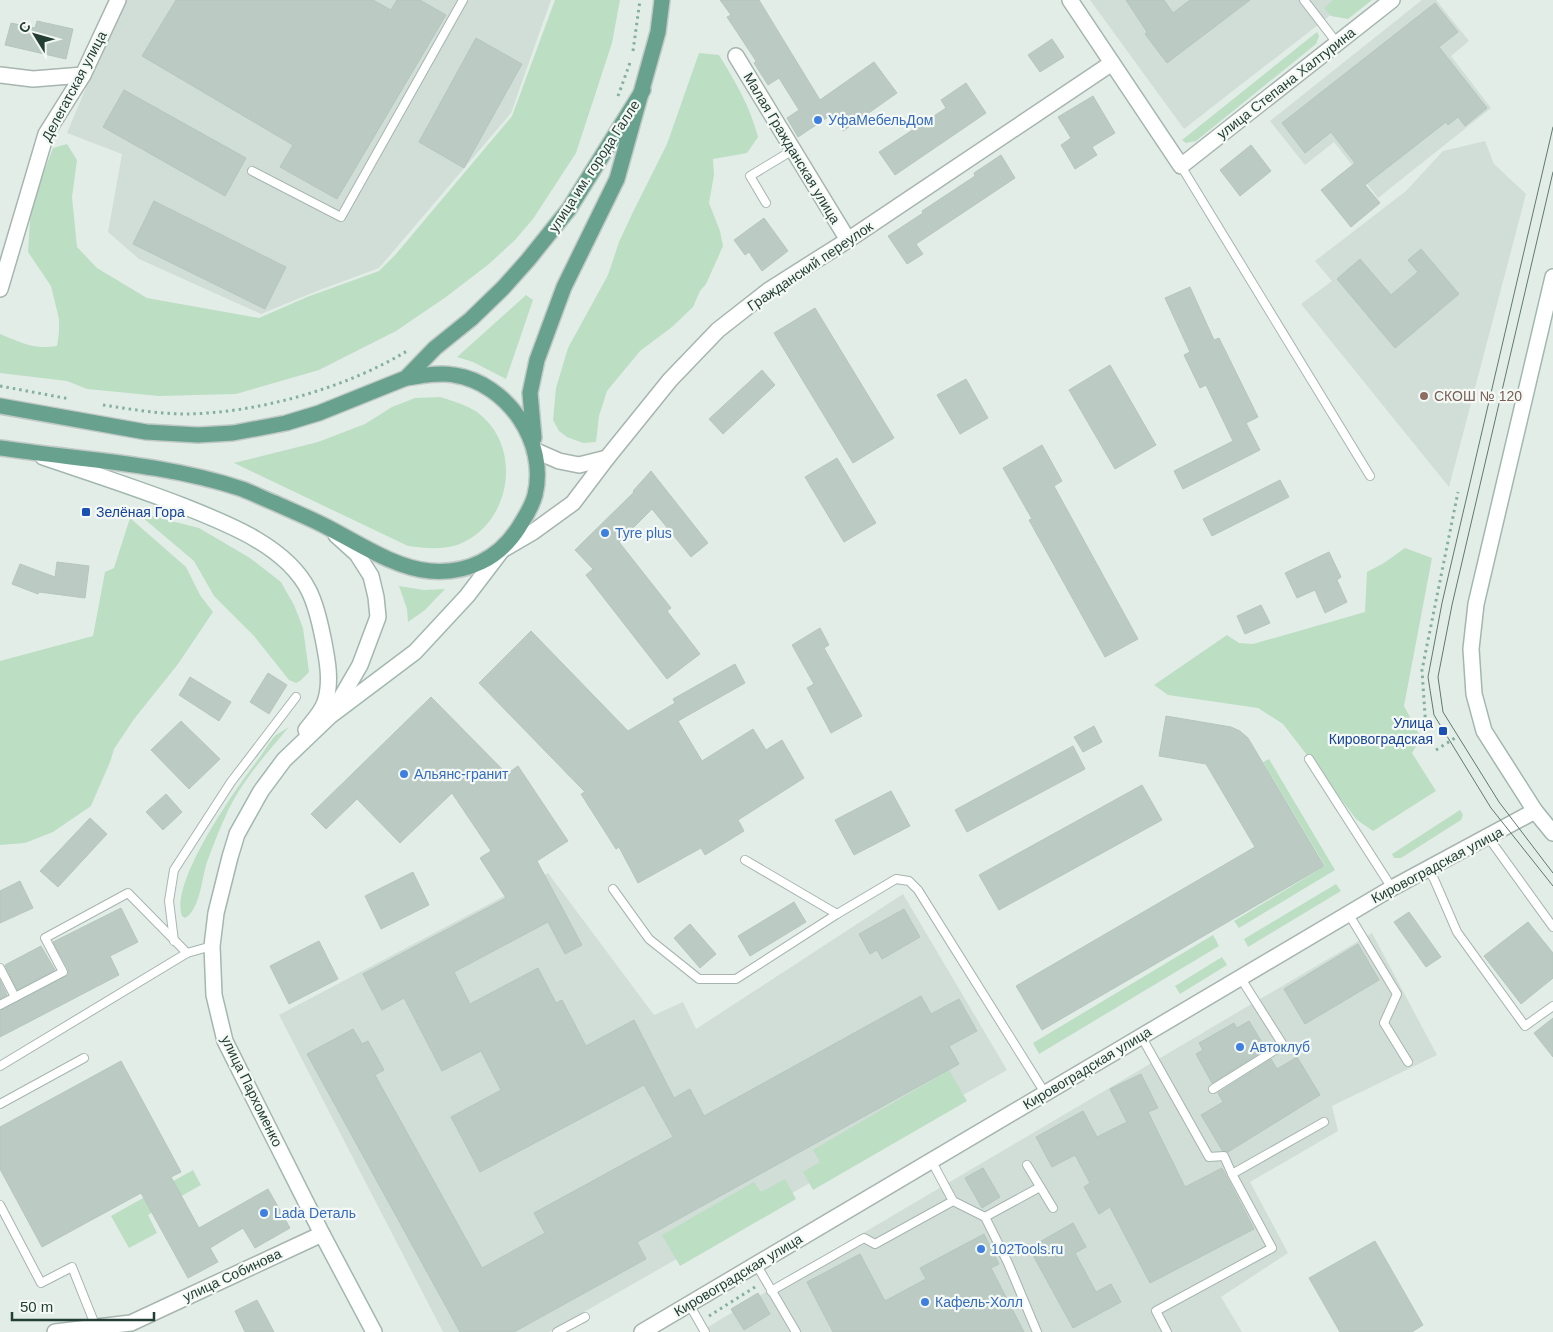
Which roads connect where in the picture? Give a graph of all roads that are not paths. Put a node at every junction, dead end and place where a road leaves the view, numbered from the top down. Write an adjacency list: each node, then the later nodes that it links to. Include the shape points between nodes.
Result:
1 (118, 0): 11 (street, Делегатская улица)
2 (463, 0): 15 (lane, via 341,217)
3 (662, 0): 12 (main road, улица им. города Галле, via 658,32)
4 (1070, 0): 9 (street)
5 (1392, 0): 7 (street, улица Степана Халтурина)
6 (1306, 1): 7 (lane)
7 (1337, 43): 14 (street, улица Степана Халтурина)
8 (736, 56): 13 (street, Малая Гражданская улица)
9 (1112, 63): 14 (street); 17 (street, Гражданский переулок)
10 (0, 75): 11 (street, via 33,79)
11 (83, 75): 19 (street, Делегатская улица, via 46,134)
12 (643, 90): 20 (main road, улица им. города Галле, via 569,208 528,260 504,288); 23 (main road, улица им. города Галле, via 617,179 564,287 536,360 530,393)
13 (793, 150): 16 (lane, via 750,176); 17 (street, Малая Гражданская улица)
14 (1181, 166): 26 (lane)
15 (252, 170)
16 (766, 203)
17 (848, 240): 25 (street, Гражданский переулок, via 769,290 718,330 670,380)
18 (1553, 276): 33 (street, via 1476,604 1471,648 1474,694 1484,731)
19 (0, 289)
20 (406, 378): 21 (main road, улица им. города Галле, via 319,413 233,433 146,432); 23 (main road, via 455,375 492,391 521,419)
21 (0, 406)
22 (0, 448): 24 (main road)
23 (534, 450): 25 (street, via 559,461 580,465); 28 (main road, via 537,475 533,500 517,531)
24 (25, 452): 27 (main road, via 141,465 196,476 243,489); 32 (street, via 217,519 248,534 293,568 309,590 321,628 329,678 325,703)
25 (607, 458): 28 (street, Гражданский переулок, via 573,504)
26 (1370, 476)
27 (326, 527): 28 (main road, via 365,548 430,571 467,568); 30 (street, улица Пархоменко, via 356,554 371,576 378,617 360,665)
28 (502, 550): 30 (street, улица Пархоменко, via 468,596 415,652)
29 (296, 697): 43 (lane, via 231,782 174,870 169,901)
30 (330, 716): 32 (street, улица Пархоменко)
31 (1308, 759): 38 (lane)
32 (284, 760): 44 (street, улица Пархоменко, via 261,791 237,834 216,913)
33 (1535, 811): 34 (street); 35 (street, Кировоградская улица)
34 (1553, 833)
35 (1488, 836): 37 (street, Кировоградская улица); 42 (lane)
36 (745, 860): 41 (lane)
37 (1427, 870): 38 (street, Кировоградская улица); 50 (lane, via 1457,932 1525,1026)
38 (1392, 888): 40 (street, Кировоградская улица)
39 (613, 889): 41 (lane, via 649,939 699,979 736,979)
40 (1348, 913): 47 (street, Кировоградская улица); 53 (lane, via 1397,994 1384,1023)
41 (837, 914): 56 (lane, via 896,879 909,881 918,890)
42 (1553, 927)
43 (174, 941): 45 (lane); 48 (lane, via 128,893 45,938 64,972)
44 (212, 946): 45 (lane); 67 (street, улица Пархоменко, via 214,995 225,1041)
45 (187, 953): 54 (lane)
46 (0, 968): 48 (lane)
47 (1240, 977): 51 (street, Кировоградская улица); 55 (lane, via 1283,1045)
48 (15, 997): 49 (lane)
49 (0, 1005)
50 (1553, 1006)
51 (1141, 1036): 56 (street, Кировоградская улица); 61 (lane, via 1208,1157 1224,1156)
52 (84, 1058): 57 (lane)
53 (1408, 1062)
54 (0, 1066)
55 (1213, 1089)
56 (1045, 1093): 59 (street, Кировоградская улица)
57 (0, 1104)
58 (1324, 1122): 61 (lane)
59 (931, 1160): 63 (lane); 68 (street, Кировоградская улица)
60 (1027, 1165): 62 (lane)
61 (1232, 1174): 80 (lane, via 1272,1248 1156,1311)
62 (1040, 1187): 65 (lane); 66 (lane)
63 (952, 1201): 66 (lane); 69 (lane, via 875,1244 864,1238)
64 (0, 1205): 72 (lane, via 41,1283 72,1267)
65 (1053, 1208)
66 (985, 1217): 79 (lane)
67 (322, 1234): 72 (street, улица Собинова, via 131,1323); 74 (street, улица Пархоменко)
68 (756, 1264): 69 (lane); 70 (street, Кировоградская улица)
69 (771, 1291): 78 (lane)
70 (689, 1304): 76 (street, Кировоградская улица); 77 (lane)
71 (585, 1316): 75 (lane)
72 (96, 1326): 73 (street, улица Собинова)
73 (55, 1332)
74 (374, 1332)
75 (557, 1332)
76 (642, 1332)
77 (705, 1332)
78 (796, 1332)
79 (1037, 1332)
80 (1167, 1332)

